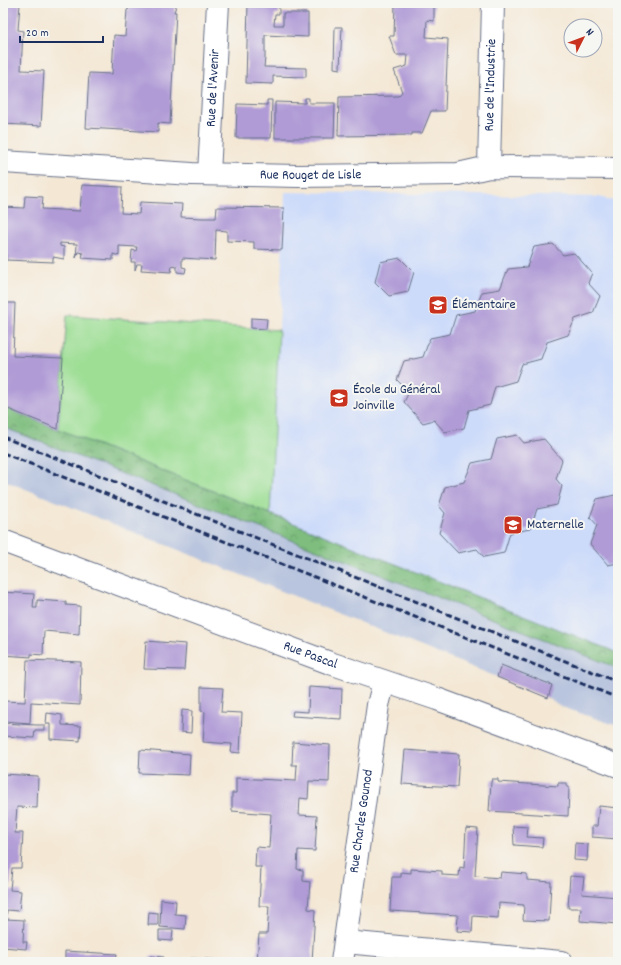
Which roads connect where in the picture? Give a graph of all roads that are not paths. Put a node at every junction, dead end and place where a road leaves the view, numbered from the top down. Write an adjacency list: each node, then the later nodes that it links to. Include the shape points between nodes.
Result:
1 (218, 3): 6 (street, Rue de l'Avenir)
2 (493, 3): 4 (street, Rue de l'Industrie)
3 (3, 162): 6 (street, Rue Rouget de Lisle)
4 (489, 167): 5 (street, Rue Rouget de Lisle); 6 (street, Rue Rouget de Lisle, via 458,174)
5 (618, 168)
6 (209, 174)
7 (3, 541): 8 (street, Rue Pascal)
8 (384, 682): 9 (street, Rue Pascal); 10 (street, Rue Charles Gounod, via 378,705)
9 (618, 766)
10 (343, 952): 11 (street)
11 (561, 962)

